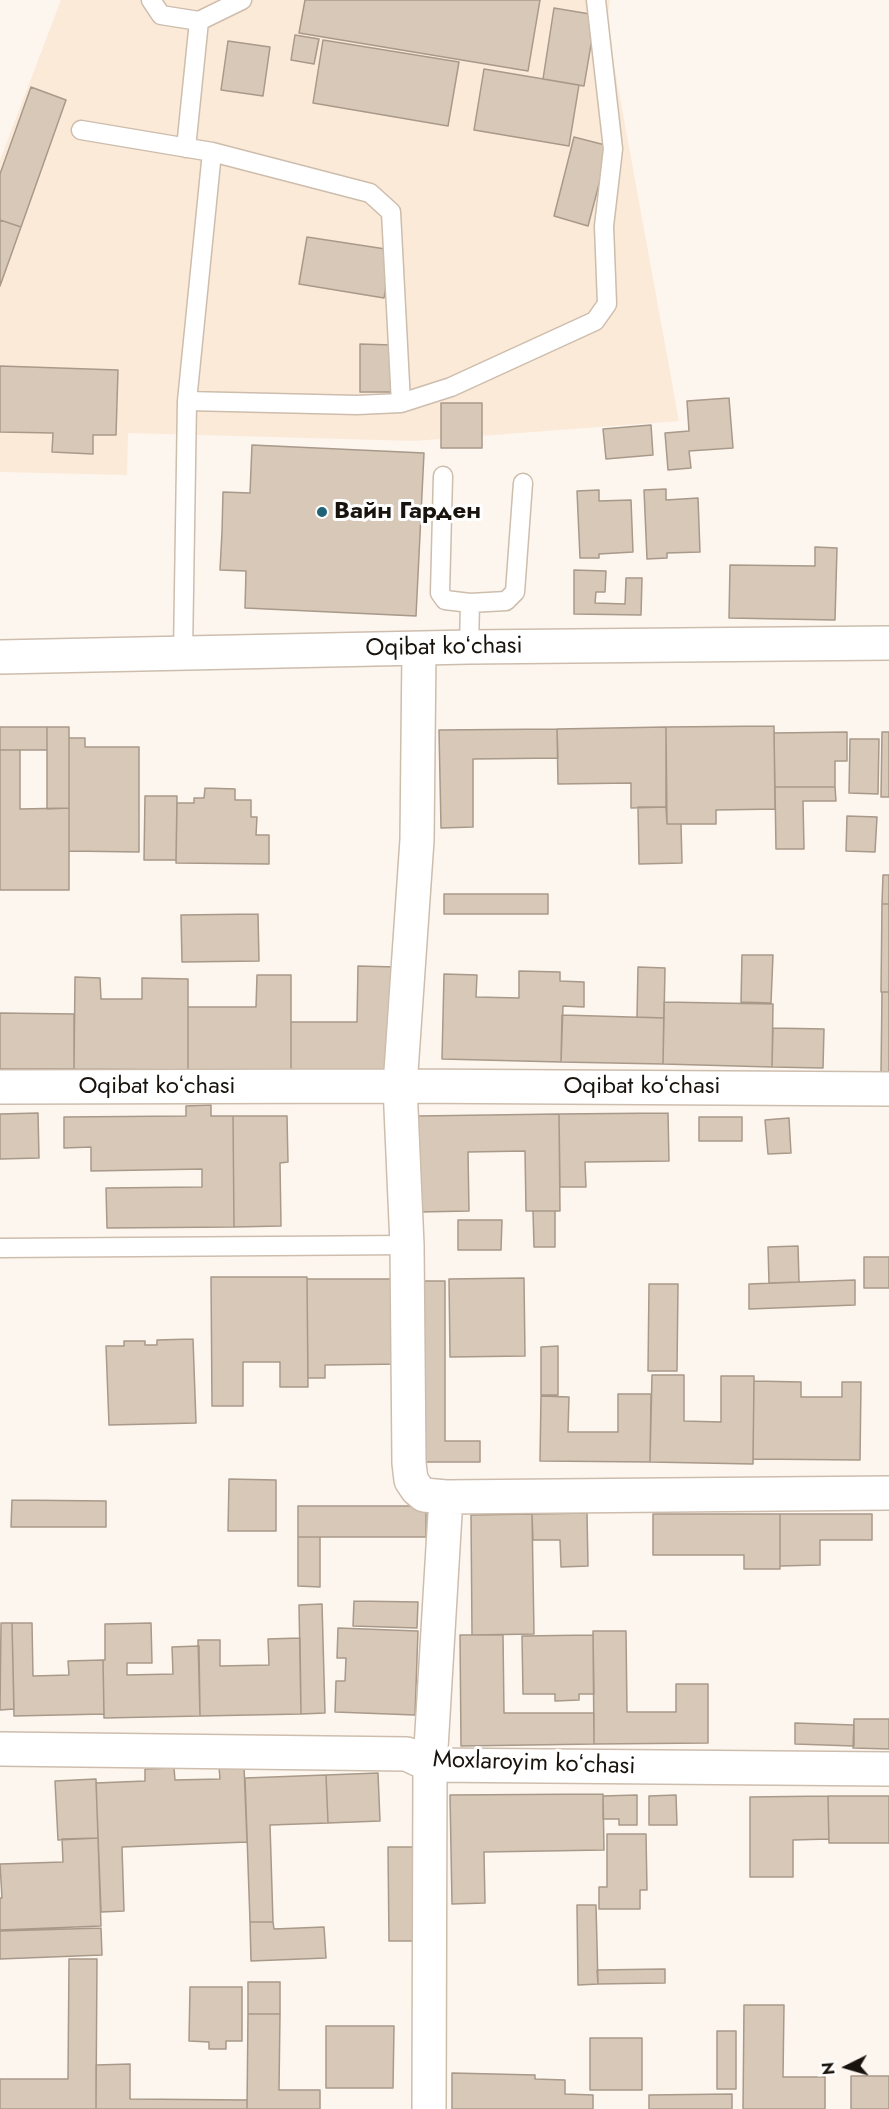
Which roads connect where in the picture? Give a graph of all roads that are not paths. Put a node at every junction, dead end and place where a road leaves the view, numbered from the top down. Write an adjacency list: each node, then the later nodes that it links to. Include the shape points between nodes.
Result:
1 (151, 0): 4 (lane, via 161,15)
2 (242, 0): 4 (lane)
3 (596, 0): 9 (lane, via 614,149 604,226 607,304 595,321 451,387)
4 (199, 21): 6 (lane)
5 (81, 130): 6 (lane)
6 (186, 148): 7 (lane)
7 (212, 153): 8 (lane); 9 (lane, via 370,193 392,212)
8 (187, 401): 9 (lane); 16 (lane)
9 (401, 403)
10 (443, 476): 12 (lane, via 440,593 445,600)
11 (523, 483): 12 (lane, via 515,592 506,601)
12 (471, 603): 14 (lane)
13 (889, 643): 14 (street, Oqibat koʻchasi)
14 (469, 647): 15 (street, Oqibat koʻchasi)
15 (419, 649): 16 (street, Oqibat koʻchasi); 18 (street, via 417,840)
16 (183, 653): 17 (street, Oqibat koʻchasi)
17 (0, 657)
18 (400, 1086): 19 (street, Oqibat koʻchasi); 20 (street, Oqibat koʻchasi); 21 (street)
19 (0, 1087)
20 (889, 1089)
21 (407, 1245): 22 (lane); 24 (street, via 411,1480 424,1495)
22 (0, 1248)
23 (889, 1493): 24 (street)
24 (446, 1497): 26 (street)
25 (0, 1749): 26 (street, Moxlaroyim koʻchasi, via 407,1754)
26 (429, 1765): 27 (street, Moxlaroyim koʻchasi); 28 (street)
27 (889, 1770)
28 (429, 2109)

